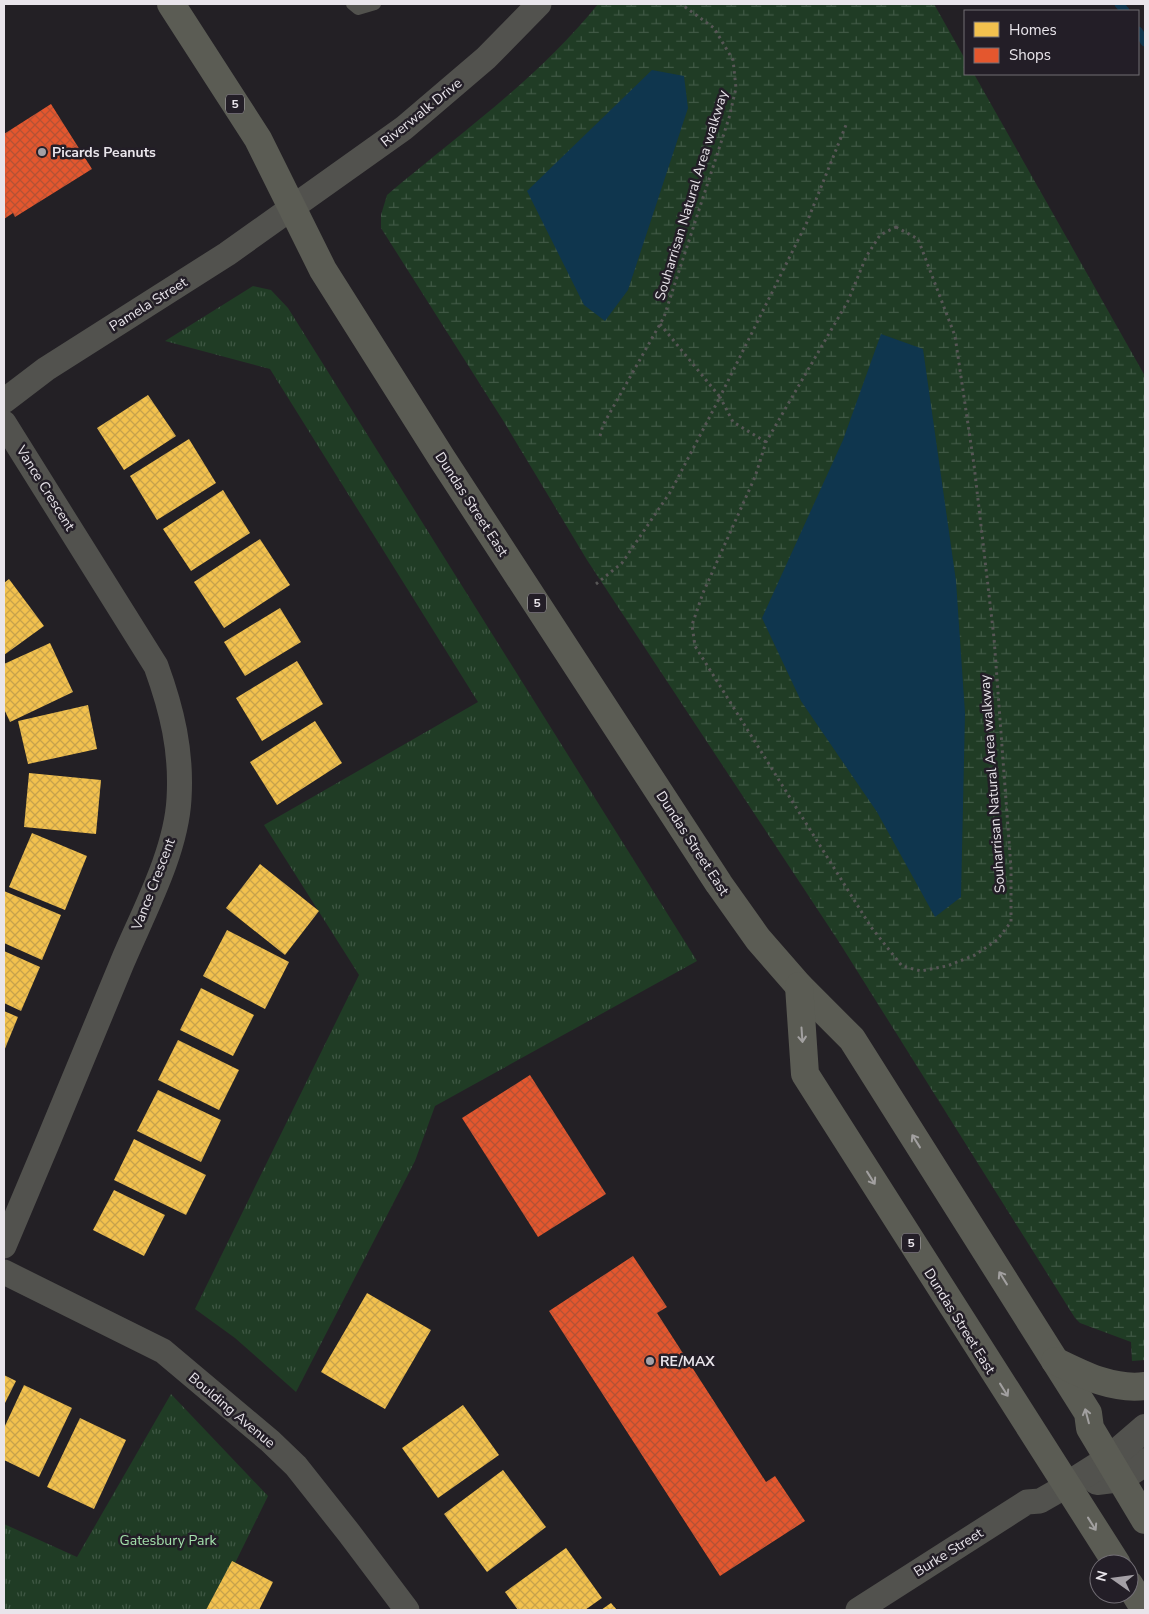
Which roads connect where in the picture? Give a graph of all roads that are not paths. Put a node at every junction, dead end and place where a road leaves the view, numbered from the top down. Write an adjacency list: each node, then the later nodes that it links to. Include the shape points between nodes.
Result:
1 (172, 4): 5 (main road, Dundas Street East / 5, via 258,139)
2 (352, 4): 3 (lane, via 358,9)
3 (375, 4)
4 (539, 4): 5 (street, Riverwalk Drive, via 486,58 404,128)
5 (292, 208): 6 (street, Pamela Street, via 217,261 46,369); 8 (main road, Dundas Street East / 5, via 323,270 441,457 719,884 758,940)
6 (4, 401)
7 (4, 423): 9 (street, Vance Crescent, via 156,666 170,705 180,764 179,800 162,868)
8 (799, 986): 11 (main road, Dundas Street East / 5, one-way to 8, via 852,1039); 16 (main road, Dundas Street East / 5, one-way to 16, via 805,1074 1035,1439 1044,1447)
9 (4, 1246)
10 (4, 1272): 20 (street, Boulding Avenue, via 163,1351 296,1466)
11 (1054, 1361): 12 (main road, via 1100,1382 1130,1388); 15 (main road, Dundas Street East / 5, one-way to 11, via 1090,1428 1088,1413)
12 (1145, 1386)
13 (1145, 1428): 15 (street)
14 (1145, 1462): 15 (street)
15 (1115, 1469): 16 (street); 17 (main road, Dundas Street East / 5)
16 (1068, 1484): 18 (main road, Dundas Street East / 5, one-way to 18); 19 (street, Burke Street, via 1040,1501 1027,1502)
17 (1145, 1520)
18 (1111, 1554)
19 (867, 1608)
20 (407, 1610)

